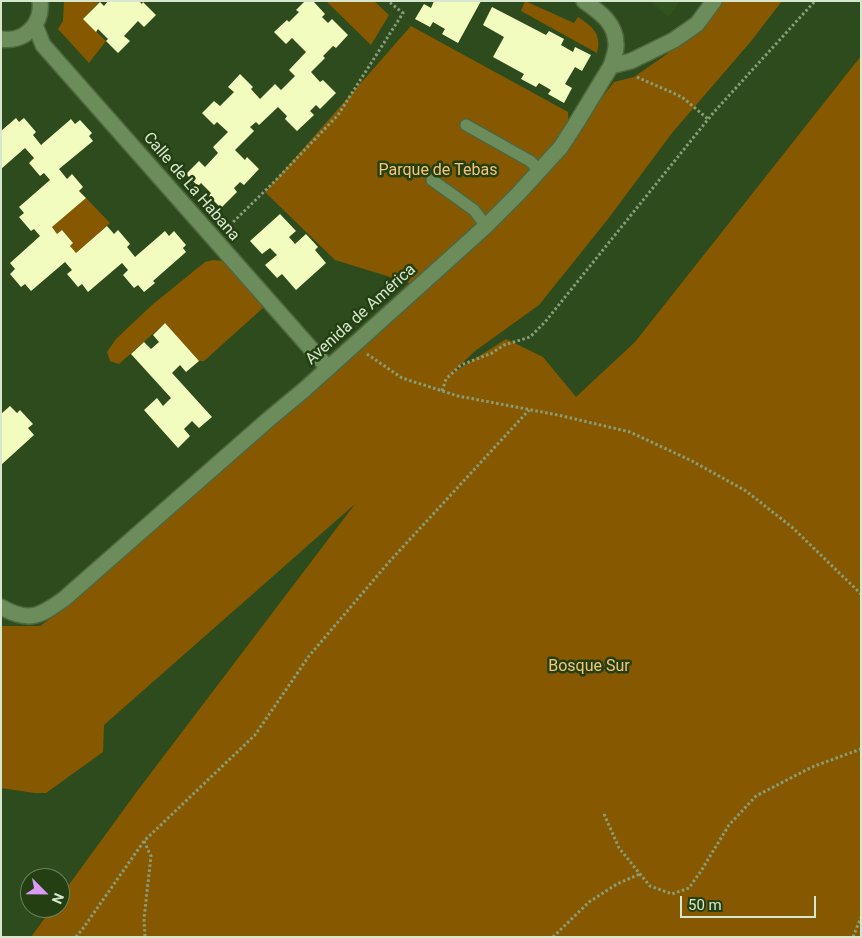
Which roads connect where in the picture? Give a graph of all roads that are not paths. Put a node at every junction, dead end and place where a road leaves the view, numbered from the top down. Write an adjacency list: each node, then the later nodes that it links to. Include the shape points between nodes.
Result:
1 (40, 1): 4 (street)
2 (584, 1): 6 (street, via 606,18 614,31 616,46)
3 (714, 1): 6 (street, via 697,24 674,40 631,61)
4 (35, 25): 5 (street, via 18,38); 11 (street, Calle de La Habana, via 43,45)
5 (1, 39)
6 (611, 66): 8 (street, Avenida de América, via 561,147)
7 (466, 125): 8 (lane, via 530,161)
8 (540, 171): 10 (street, Avenida de América)
9 (432, 180): 10 (lane, via 474,210)
10 (486, 226): 11 (street, Avenida de América)
11 (328, 368): 12 (street, Avenida de América, via 64,600 27,617)
12 (1, 607)

